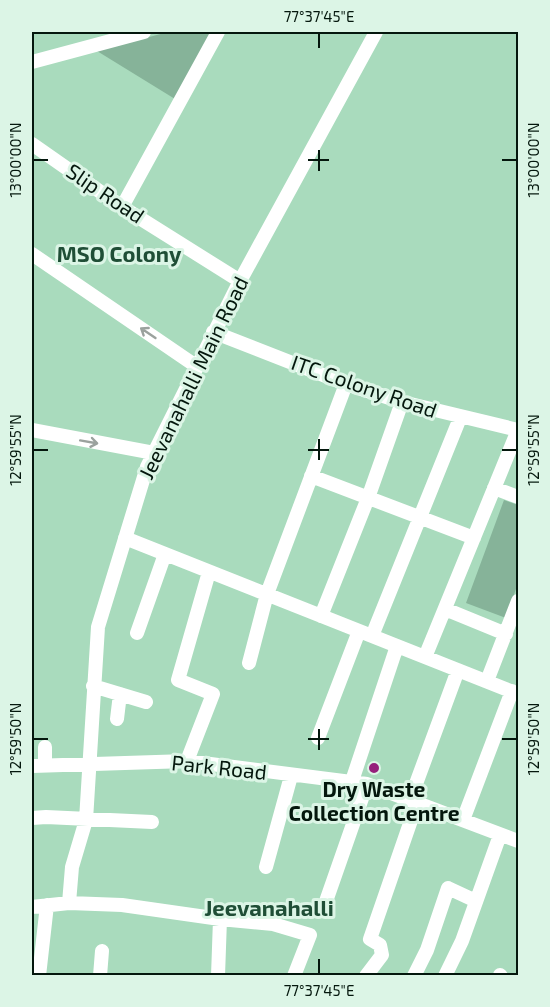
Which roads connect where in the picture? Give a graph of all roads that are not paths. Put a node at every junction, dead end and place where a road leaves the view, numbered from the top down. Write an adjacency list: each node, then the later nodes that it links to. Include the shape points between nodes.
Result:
1 (144, 32): 4 (street)
2 (218, 32): 6 (street)
3 (376, 32): 8 (street, Jeevanahalli Main Road)
4 (32, 62)
5 (32, 144): 6 (street, Slip Road)
6 (122, 207): 8 (street, Slip Road)
7 (32, 254): 10 (street, one-way to 7)
8 (240, 281): 9 (street, Jeevanahalli Main Road)
9 (213, 332): 10 (street, Jeevanahalli Main Road); 11 (street, ITC Colony Road)
10 (196, 366): 16 (street, Jeevanahalli Main Road)
11 (346, 384): 12 (street, ITC Colony Road); 17 (street)
12 (402, 402): 13 (street, ITC Colony Road); 20 (street)
13 (460, 418): 15 (street, ITC Colony Road); 21 (street)
14 (32, 430): 16 (street, one-way to 16)
15 (518, 430): 18 (street)
16 (154, 453): 22 (street, Jeevanahalli Main Road)
17 (311, 476): 20 (street); 26 (street)
18 (494, 488): 19 (street); 23 (street)
19 (519, 497)
20 (368, 498): 21 (street); 29 (street)
21 (420, 518): 23 (street); 33 (street)
22 (125, 538): 24 (street); 39 (street, Jeevanahalli Main Road, via 98,627)
23 (474, 538): 28 (street)
24 (165, 554): 25 (street); 31 (street)
25 (209, 572): 26 (street); 46 (street, via 178,680 213,694)
26 (267, 594): 29 (street); 36 (street)
27 (519, 601): 32 (street)
28 (445, 609): 32 (street); 35 (street)
29 (321, 616): 30 (street)
30 (359, 631): 33 (street); 44 (street)
31 (137, 633)
32 (506, 634): 38 (street)
33 (372, 636): 34 (street)
34 (397, 646): 35 (street); 50 (street)
35 (425, 657): 37 (street)
36 (249, 663)
37 (458, 670): 38 (street); 52 (street)
38 (487, 681): 40 (street)
39 (93, 686): 41 (street); 47 (street, Jeevanahalli Main Road)
40 (515, 693): 55 (street)
41 (120, 694): 42 (street); 43 (street)
42 (146, 702)
43 (117, 719)
44 (318, 738)
45 (45, 747): 48 (street)
46 (187, 761): 47 (street, Park Road); 49 (street, Park Road)
47 (89, 764): 48 (street); 54 (street, Jeevanahalli Main Road)
48 (38, 766)
49 (291, 776): 50 (street, Park Road); 59 (street)
50 (352, 781): 51 (street, Park Road)
51 (367, 784): 52 (street, Park Road); 64 (street)
52 (413, 802): 55 (street, Park Road); 71 (street, via 370,939 380,945 381,955)
53 (32, 818): 54 (street)
54 (86, 820): 56 (street); 61 (street, Jeevanahalli Main Road, via 72,867)
55 (463, 820): 57 (street, Park Road)
56 (152, 822)
57 (500, 834): 58 (street, Park Road); 60 (street)
58 (518, 841)
59 (266, 867)
60 (476, 901): 72 (street, via 448,888 427,950); 73 (street)
61 (69, 903): 62 (street); 65 (street, via 122,905)
62 (47, 904): 63 (street); 67 (street)
63 (32, 907)
64 (324, 907)
65 (220, 919): 69 (street); 70 (street, via 273,924 310,935)
66 (102, 951): 68 (street)
67 (39, 975)
68 (100, 975)
69 (218, 975)
70 (294, 975)
71 (366, 975)
72 (414, 975)
73 (445, 975)

